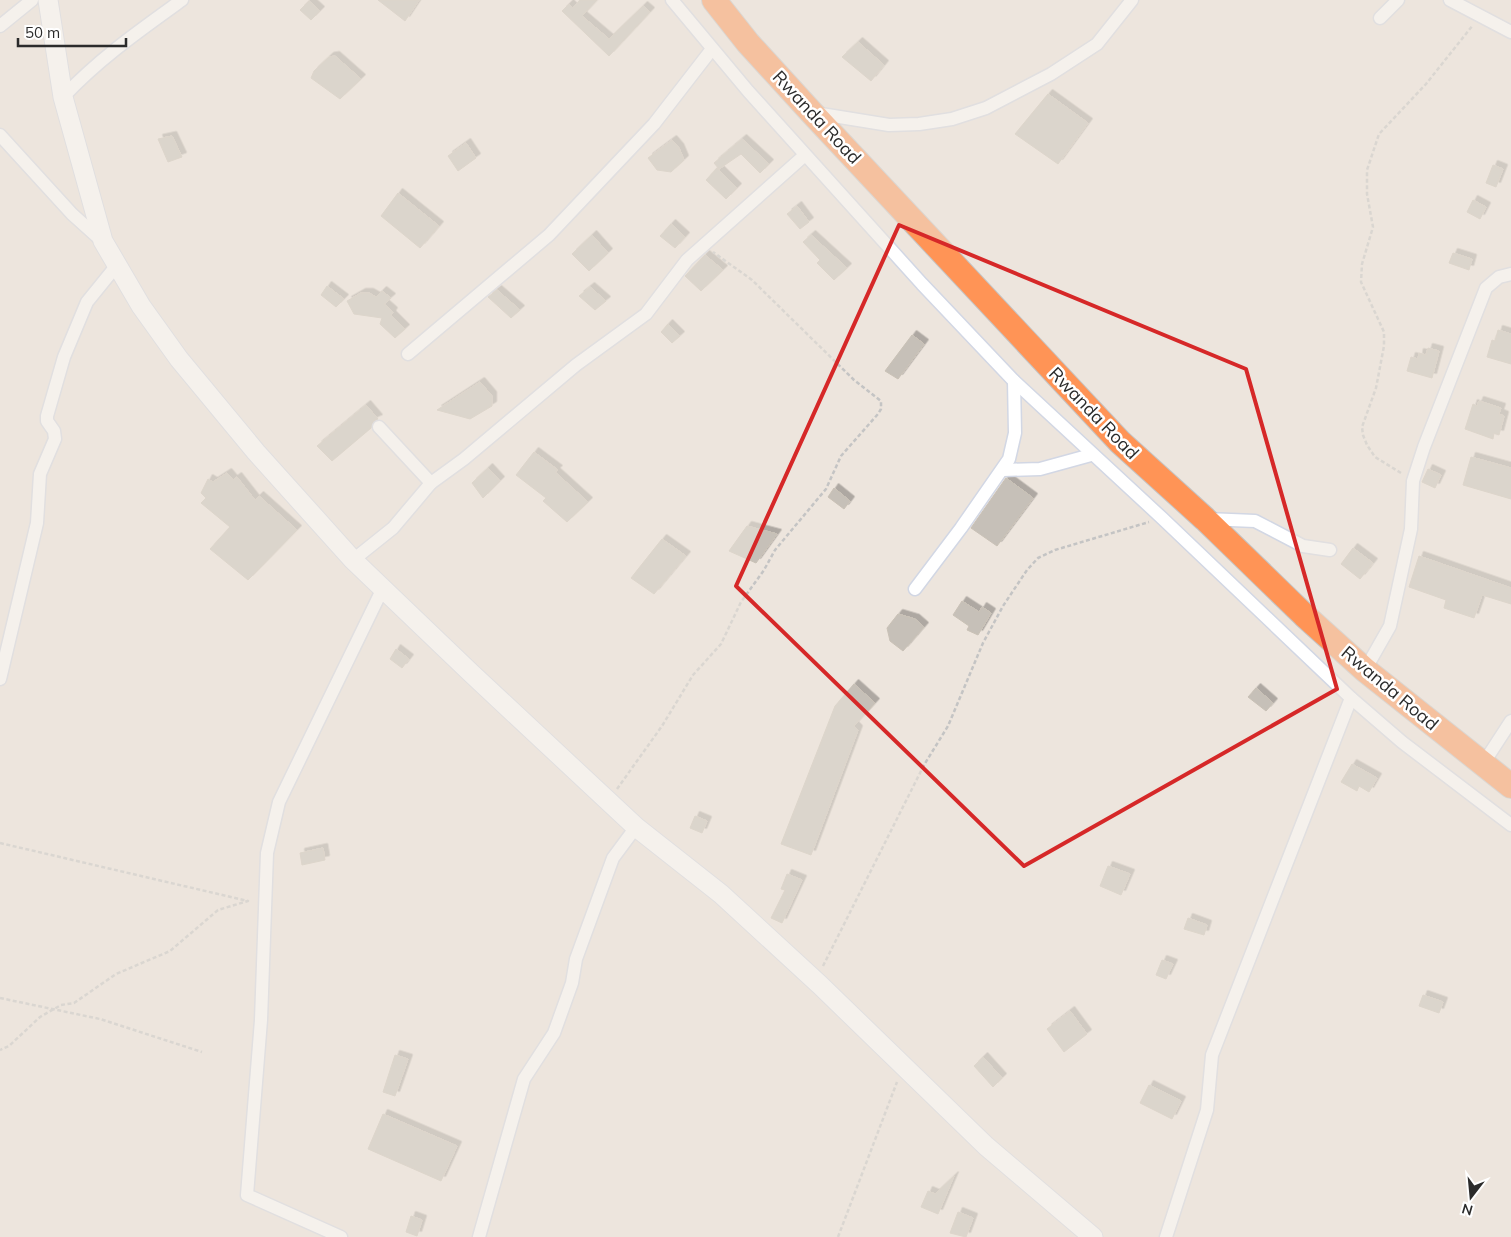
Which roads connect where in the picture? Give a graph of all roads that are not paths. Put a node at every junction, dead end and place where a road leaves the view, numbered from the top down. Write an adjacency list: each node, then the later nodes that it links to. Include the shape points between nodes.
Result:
1 (32, 0): 10 (street)
2 (48, 0): 13 (street)
3 (182, 0): 13 (street, via 114,48)
4 (672, 0): 12 (street)
5 (714, 0): 14 (highway, Rwanda Road)
6 (1132, 0): 14 (street, via 1096,44 1051,74 986,108 952,119 889,125)
7 (1398, 0): 9 (street)
8 (1450, 0): 11 (street)
9 (1380, 18)
10 (0, 26)
11 (1511, 32)
12 (712, 49): 16 (street); 20 (street, via 654,124 549,235)
13 (63, 97): 17 (street)
14 (812, 113): 26 (highway, Rwanda Road, via 1120,442)
15 (0, 135): 17 (street, via 72,214)
16 (805, 155): 21 (street); 25 (street, via 687,260 646,314 576,365)
17 (104, 242): 18 (street)
18 (117, 265): 28 (street, via 179,359 256,452); 32 (street, via 86,302 64,356 47,416 55,439 40,474 37,523)
19 (1511, 274): 31 (street, via 1499,277 1486,288 1427,438 1413,481 1411,534 1390,626)
20 (408, 354)
21 (1014, 381): 23 (street); 24 (street, via 1015,433 1013,450)
22 (378, 428): 25 (street)
23 (1091, 455): 24 (street, via 1040,469); 33 (street)
24 (1004, 470): 30 (street)
25 (432, 483): 28 (street, via 393,528)
26 (1205, 519): 27 (street, via 1255,521 1303,546); 31 (highway, Rwanda Road)
27 (1330, 550)
28 (353, 560): 29 (street)
29 (383, 588): 38 (street); 39 (street, via 279,802 267,853 261,1020 247,1196)
30 (915, 589)
31 (1365, 670): 35 (highway, Rwanda Road)
32 (0, 679)
33 (1351, 698): 37 (street, via 1402,742); 42 (street, via 1212,1055 1207,1110)
34 (1511, 721): 35 (street)
35 (1483, 764): 36 (highway, Rwanda Road)
36 (1511, 786)
37 (1511, 825)
38 (636, 827): 40 (street, via 612,858 554,1033 524,1079); 41 (street, via 721,894 986,1146)
39 (341, 1237)
40 (479, 1237)
41 (1093, 1237)
42 (1166, 1237)

